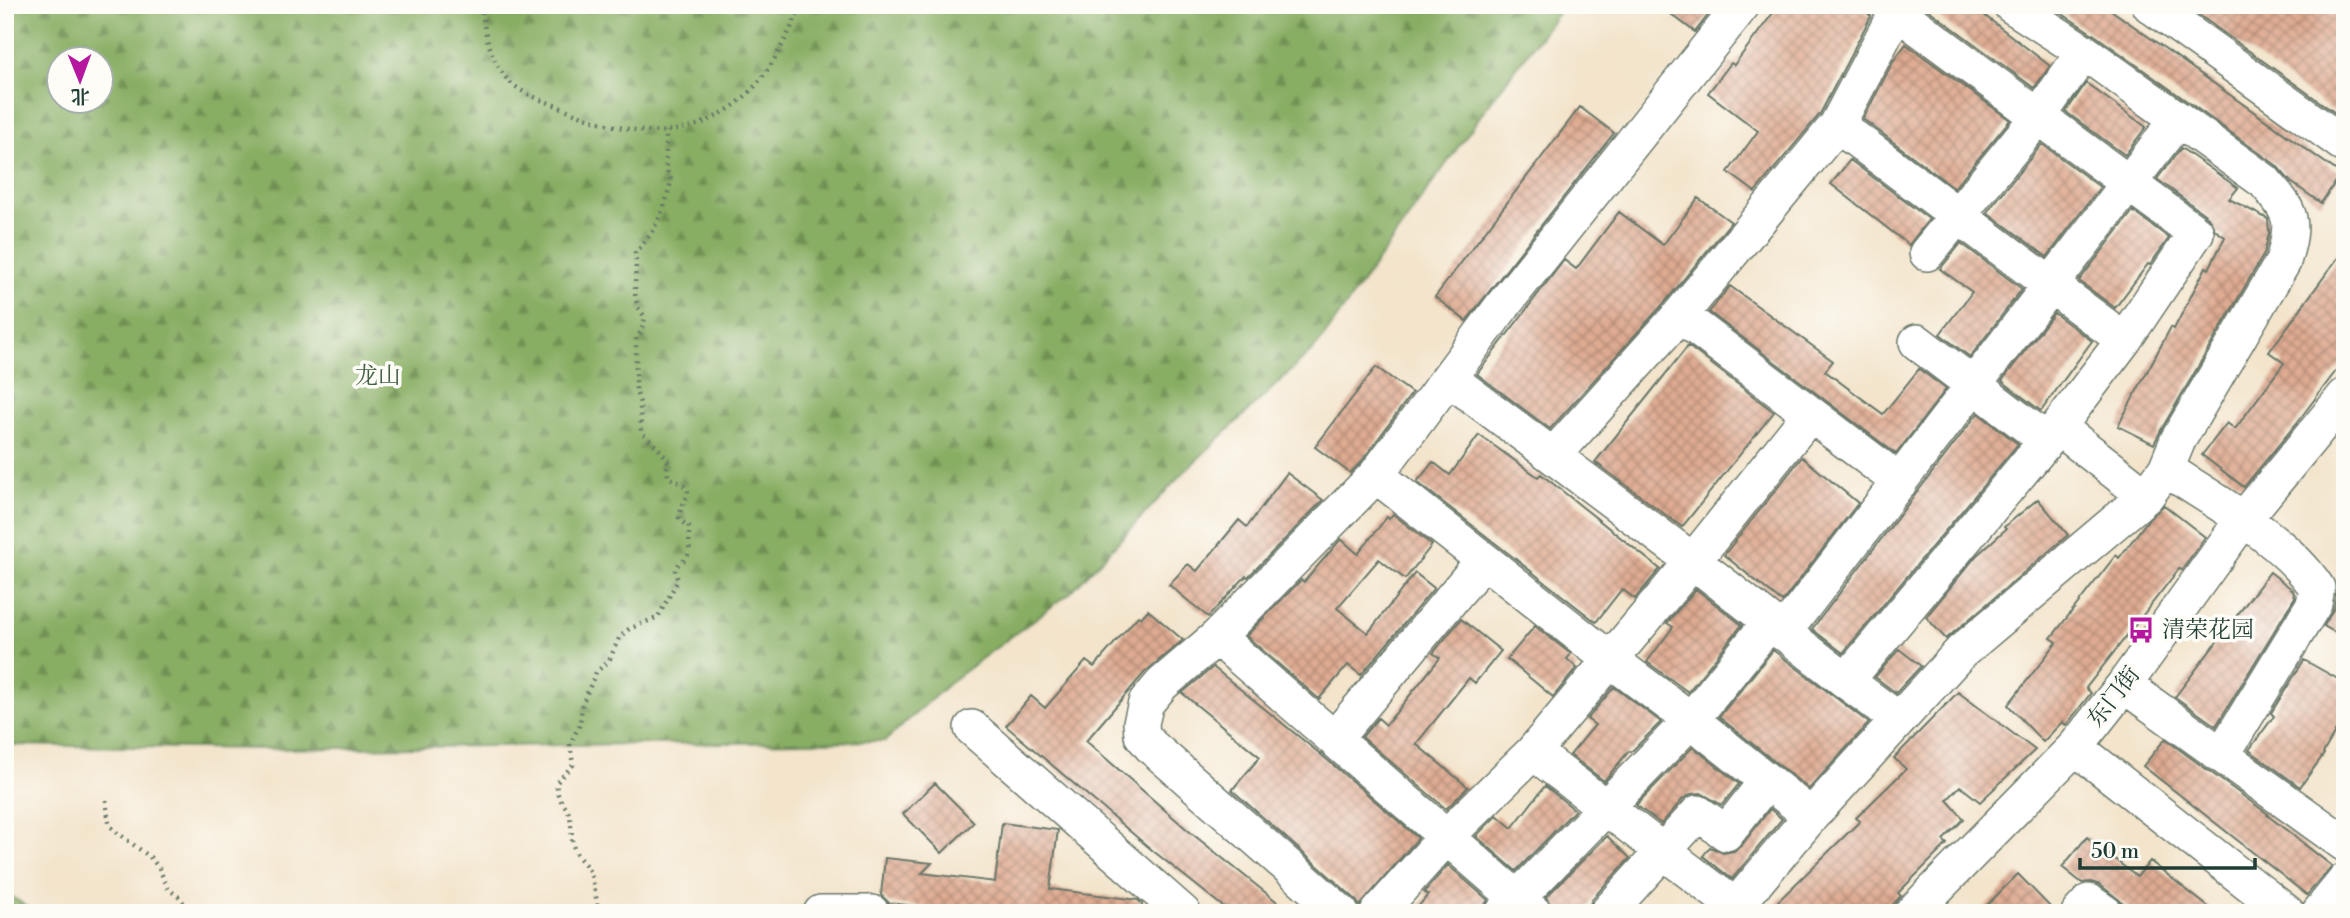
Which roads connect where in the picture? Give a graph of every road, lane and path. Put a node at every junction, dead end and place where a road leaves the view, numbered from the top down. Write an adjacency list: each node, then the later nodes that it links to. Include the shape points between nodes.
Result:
1 (482, 5): 11 (path, via 494,57 523,92 605,125 629,131)
2 (802, 5): 11 (path, via 752,91 724,113)
3 (1742, 5): 20 (street, via 1500,309)
4 (2011, 5): 7 (street)
5 (2150, 5): 12 (street)
6 (1898, 8): 8 (street); 10 (street)
7 (2084, 52): 8 (street); 9 (street)
8 (2038, 117): 13 (street); 14 (street)
9 (2178, 119): 13 (street); 29 (street, via 2264,181 2286,205 2291,233 2283,262)
10 (1837, 125): 14 (street); 17 (street)
11 (666, 131): 56 (path, via 666,169 671,180 667,204 635,253 636,303 645,318 636,338 636,391 641,432 665,456 668,477 688,491 679,517 689,526 689,548 659,615 619,638 609,661 596,672 570,744 573,765 557,782 557,796 570,814 572,842 591,874 597,905)
12 (2345, 145)
13 (2128, 183): 16 (street); 18 (street, via 2196,233)
14 (1957, 215): 15 (street); 16 (street)
15 (1927, 253)
16 (2050, 284): 18 (street); 21 (street)
17 (1680, 315): 23 (street); 26 (street)
18 (2124, 340): 25 (street)
19 (1917, 342): 21 (street)
20 (1450, 379): 26 (street); 27 (street)
21 (1975, 386): 25 (street); 28 (street)
22 (2345, 396): 30 (street, 东门街)
23 (1810, 414): 28 (street); 32 (street)
24 (2345, 429): 30 (street, 东门街)
25 (2052, 434): 29 (street); 36 (street)
26 (1553, 456): 32 (street)
27 (1376, 475): 31 (street); 34 (street)
28 (1900, 482): 33 (street)
29 (2156, 482): 30 (street); 39 (street, via 1961,652)
30 (2251, 526): 37 (street, 东门街); 44 (street, via 2306,571 2317,588 2314,604)
31 (1483, 561): 35 (street); 41 (street)
32 (1693, 561): 33 (street); 35 (street)
33 (1777, 627): 36 (street); 38 (street)
34 (1217, 637): 41 (street); 60 (street, via 1146,703 1142,735)
35 (1612, 661): 38 (street); 42 (street)
36 (1846, 681): 39 (street)
37 (2131, 691): 43 (street, 东门街); 44 (street)
38 (1691, 720): 45 (street); 47 (street)
39 (1899, 720): 48 (street)
40 (972, 728): 59 (street)
41 (1335, 738): 49 (street)
42 (1534, 752): 47 (street); 49 (street)
43 (2081, 752): 63 (street, 东门街); 64 (street, 东门街); 67 (street)
44 (2222, 755): 50 (street)
45 (1766, 782): 48 (street); 51 (street, via 1727,833 1698,813)
46 (106, 800): 55 (path, via 109,824 150,857 168,889)
47 (1606, 806): 51 (street); 53 (street)
48 (1811, 816): 54 (street)
49 (1447, 836): 53 (street); 61 (street)
50 (2345, 844)
51 (1664, 851): 54 (street); 62 (street)
52 (2345, 881): 68 (street)
53 (1518, 908)
54 (1737, 911)
55 (192, 913)
56 (587, 913)
57 (821, 913): 58 (street)
58 (872, 913)
59 (1183, 913)
60 (1341, 913)
61 (1378, 913)
62 (1607, 913)
63 (1912, 913)
64 (1939, 913)
65 (2079, 913): 66 (street, via 2089,902)
66 (2105, 913)
67 (2287, 913)
68 (2319, 913)

